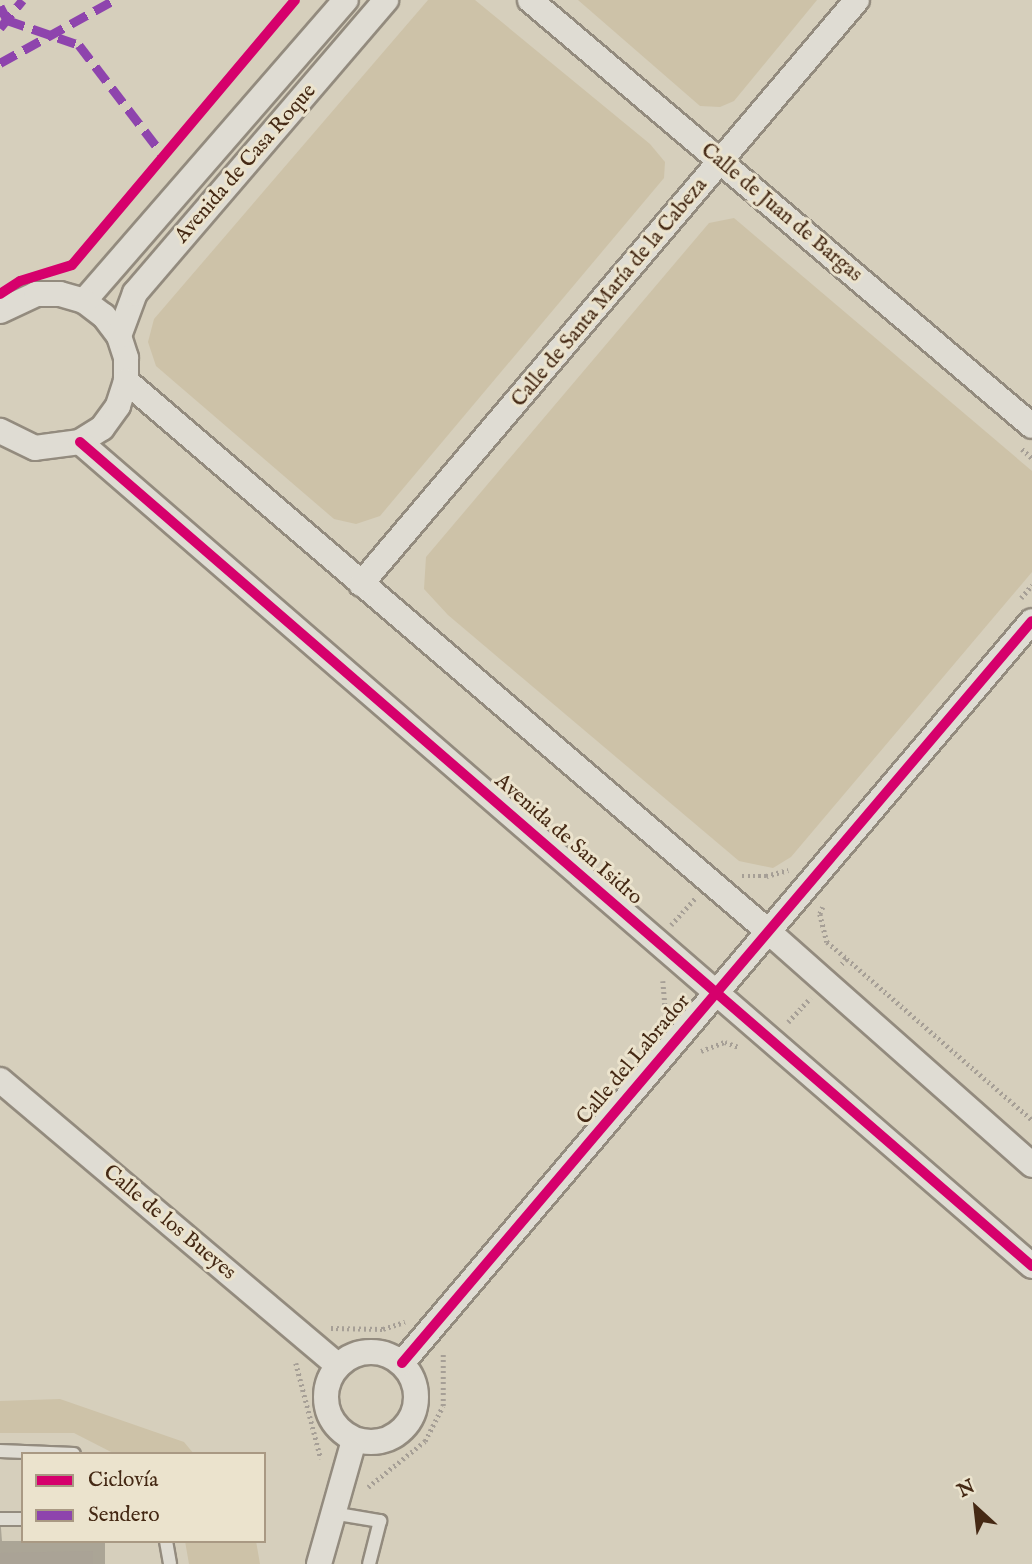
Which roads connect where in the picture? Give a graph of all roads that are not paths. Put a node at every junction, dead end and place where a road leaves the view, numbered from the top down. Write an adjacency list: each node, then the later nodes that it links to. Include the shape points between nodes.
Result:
1 (346, 0): 6 (street, Avenida de Casa Roque)
2 (386, 0): 8 (street, Avenida de Casa Roque, via 135,293)
3 (530, 0): 5 (street, Calle de Juan de Bargas)
4 (857, 0): 5 (street, Calle de Santa María de la Cabeza)
5 (721, 161): 10 (street, Calle de Juan de Bargas); 13 (street, Calle de Santa María de la Cabeza)
6 (84, 301): 7 (street, via 36,294); 8 (street, via 104,316)
7 (0, 312)
8 (119, 336): 9 (street, via 126,358)
9 (126, 381): 12 (street, via 118,406 102,428); 13 (street)
10 (1032, 426)
11 (4, 442): 12 (street, via 58,448)
12 (80, 442): 16 (street, Avenida de San Isidro)
13 (361, 584): 15 (street)
14 (1023, 613): 15 (street, Calle del Labrador)
15 (770, 933): 16 (street, Calle del Labrador); 18 (street)
16 (716, 993): 19 (street, Avenida de San Isidro); 20 (street, Calle del Labrador)
17 (0, 1080): 21 (street, Calle de los Bueyes)
18 (1032, 1165)
19 (1032, 1266)
20 (402, 1363): 21 (street, via 369,1351); 22 (street, via 417,1395 404,1428 389,1439)
21 (338, 1366): 22 (street, via 326,1398 339,1430)
22 (354, 1440): 25 (street)
23 (0, 1451): 24 (lane)
24 (25, 1452)
25 (344, 1515): 30 (street); 31 (lane, via 380,1521)
26 (0, 1519): 27 (lane)
27 (21, 1519)
28 (166, 1543): 29 (lane)
29 (170, 1564)
30 (319, 1564)
31 (369, 1564)

